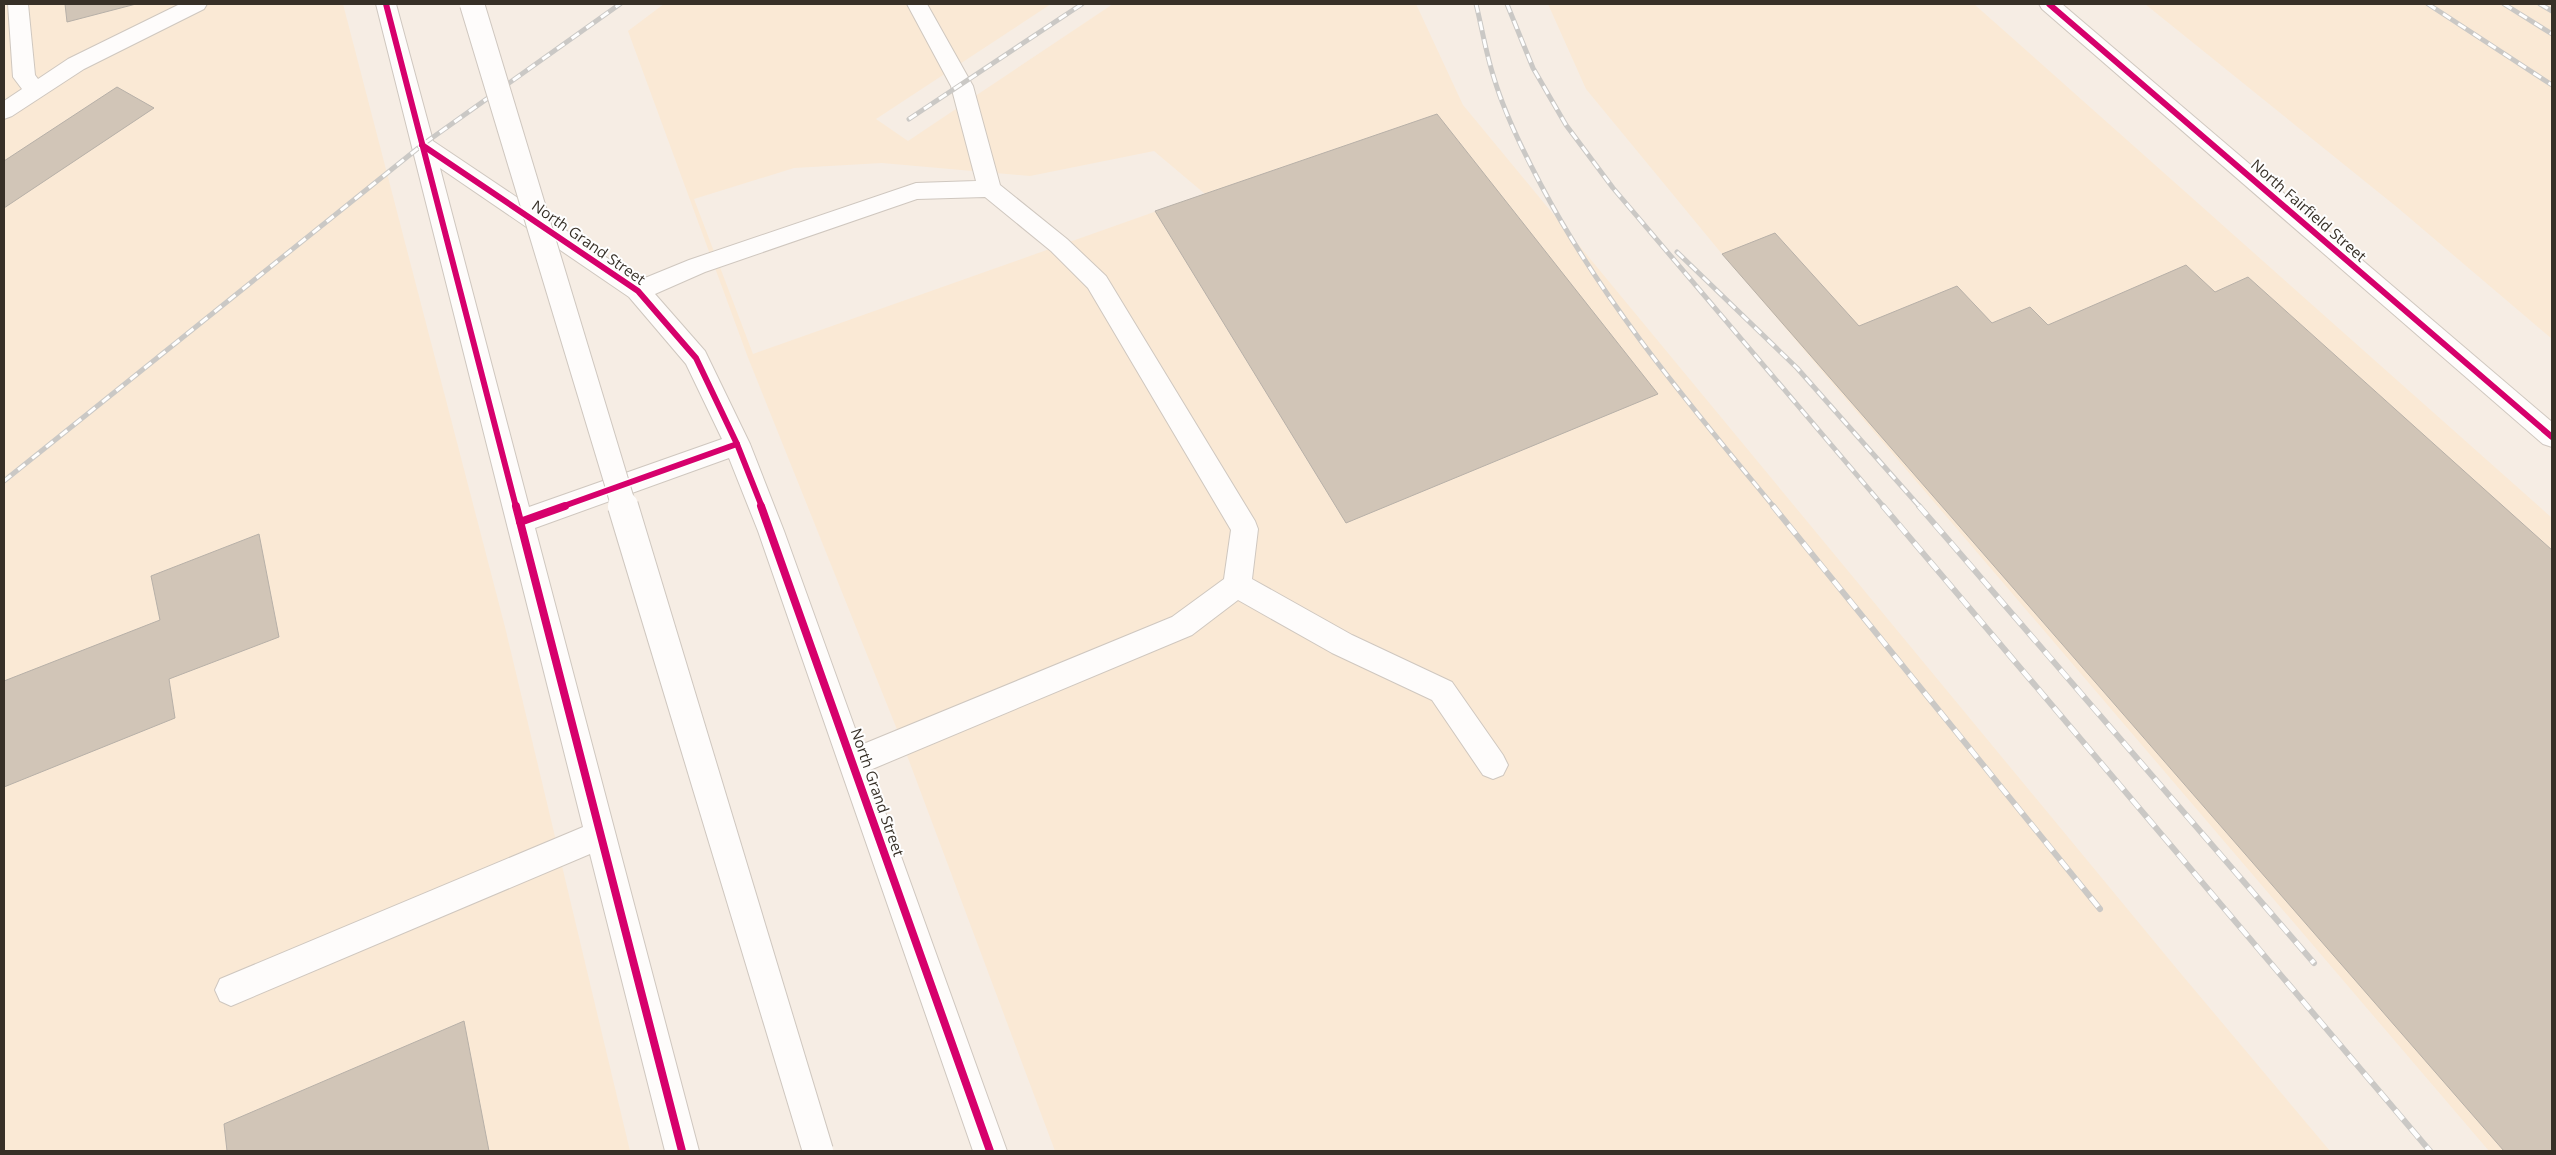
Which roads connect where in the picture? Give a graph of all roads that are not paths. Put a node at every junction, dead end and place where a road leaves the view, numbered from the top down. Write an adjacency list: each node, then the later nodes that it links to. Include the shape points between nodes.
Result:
1 (18, 4): 7 (street, via 24,77)
2 (196, 4): 7 (street, via 76,64)
3 (386, 4): 9 (street)
4 (472, 4): 21 (street, North Grand Street, bridge)
5 (917, 4): 10 (street, via 962,86)
6 (2049, 4): 12 (street, North Fairfield Street)
7 (36, 90): 8 (street)
8 (4, 111)
9 (422, 145): 11 (street, North Grand Street); 14 (street)
10 (990, 190): 11 (street, via 916,191 697,266); 15 (street, via 1059,246 1097,282 1245,529)
11 (638, 290): 13 (street, North Grand Street, via 696,358)
12 (2552, 437)
13 (737, 444): 14 (street); 16 (street, North Grand Street, via 772,531)
14 (520, 522): 18 (street)
15 (1237, 585): 16 (street, via 1182,626); 17 (street, via 1342,644 1442,691)
16 (853, 762): 22 (street, North Grand Street)
17 (1494, 765)
18 (600, 835): 19 (street); 20 (street)
19 (231, 990)
20 (682, 1151)
21 (818, 1151)
22 (990, 1151)

